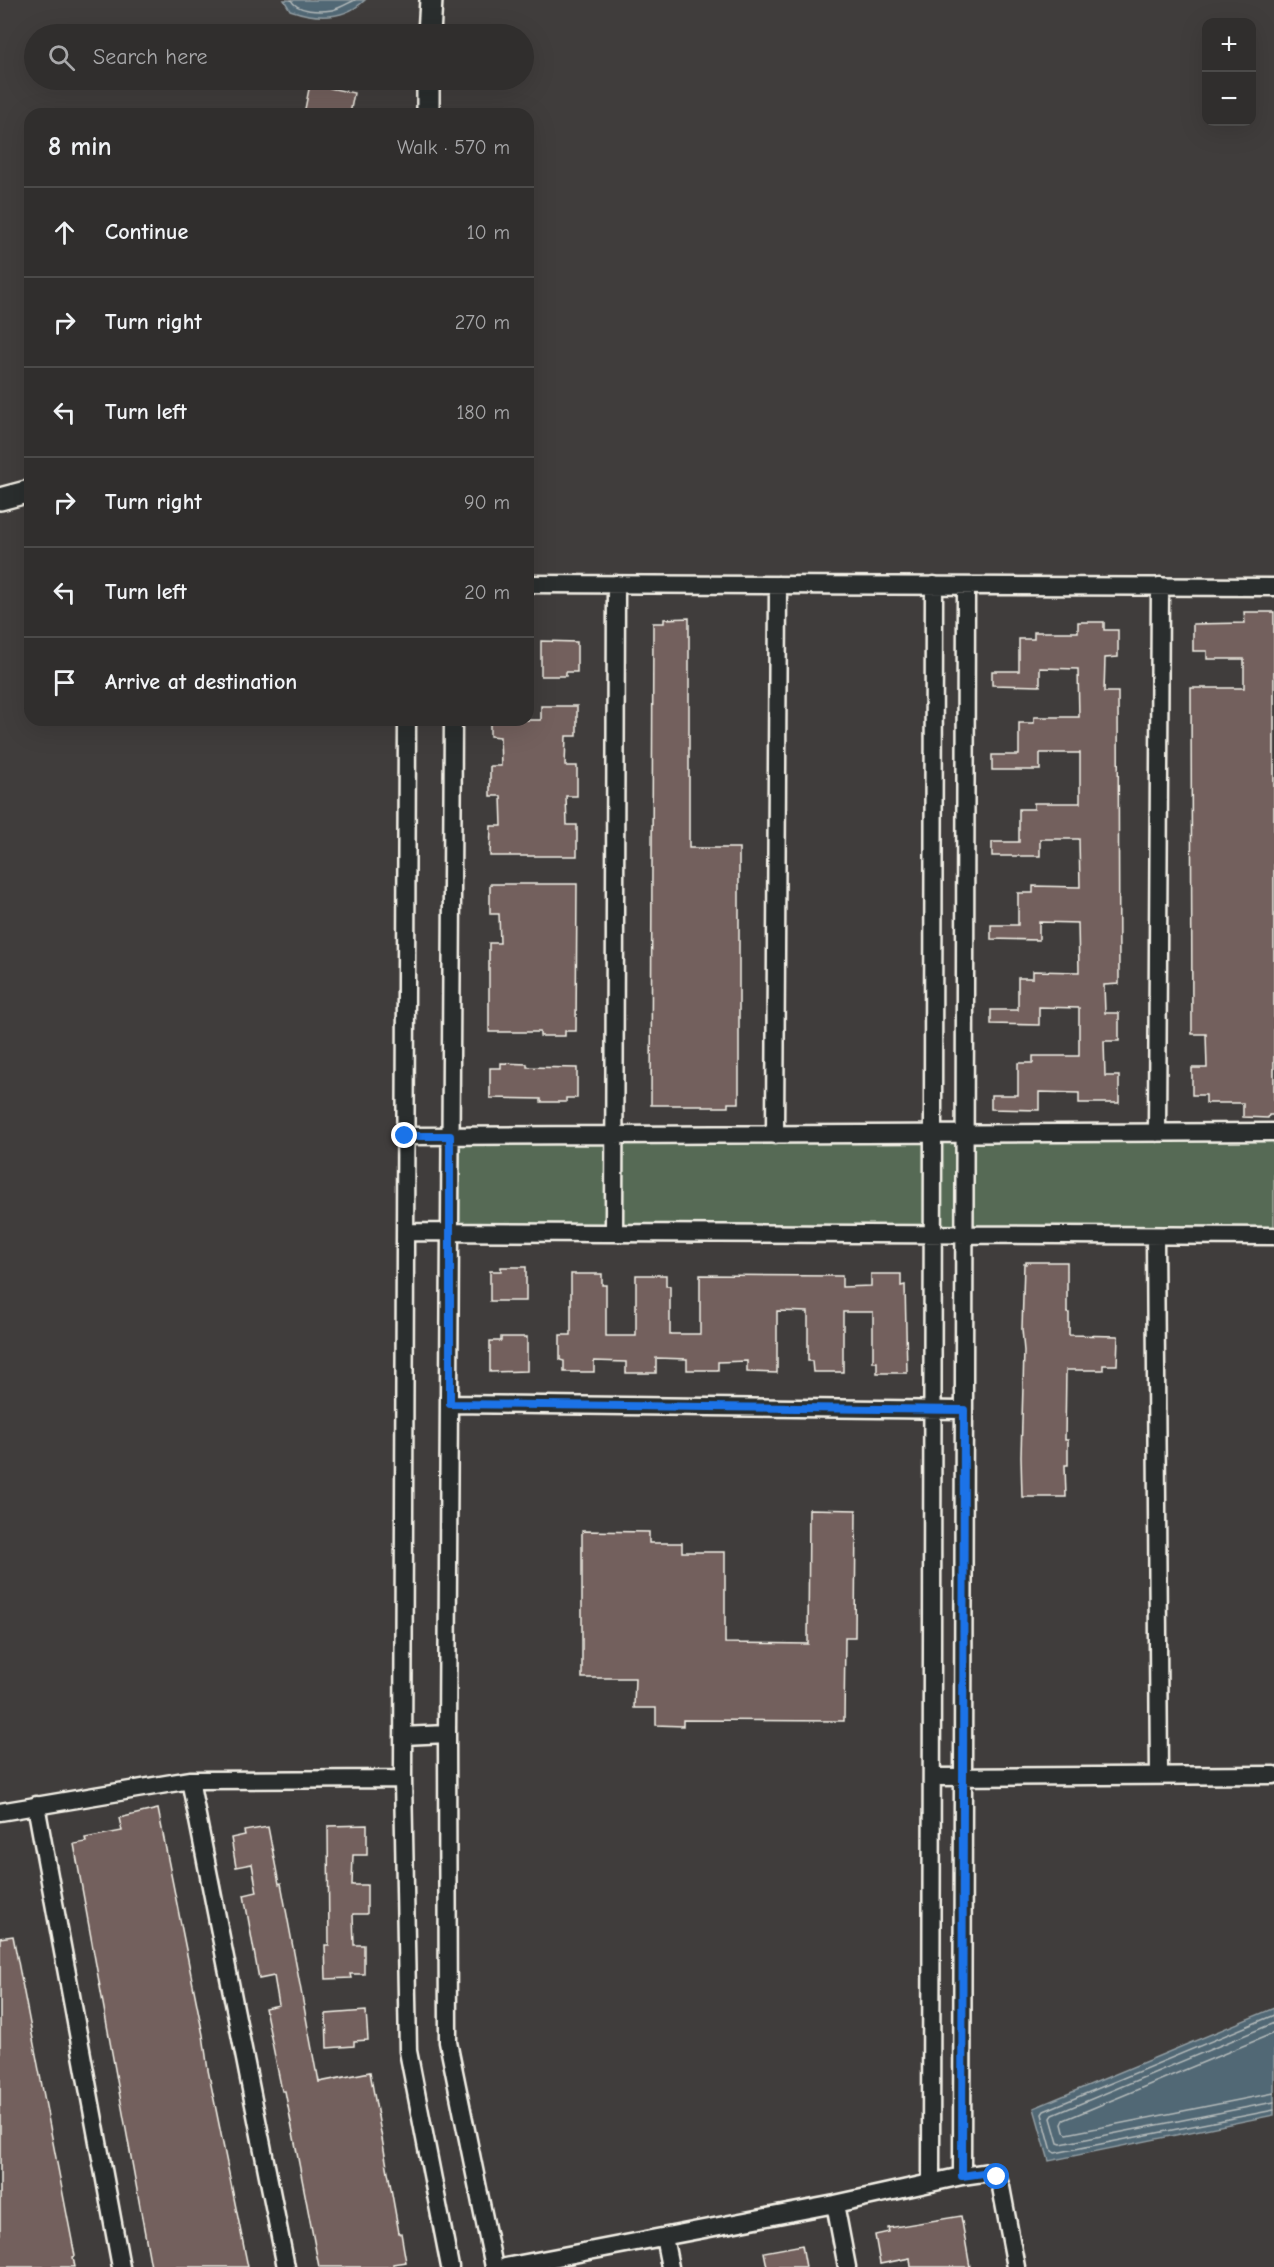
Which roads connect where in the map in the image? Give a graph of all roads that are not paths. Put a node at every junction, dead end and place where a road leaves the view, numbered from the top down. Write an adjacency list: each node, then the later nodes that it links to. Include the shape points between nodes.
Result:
1 (430, 0): 2 (street)
2 (429, 24)
3 (428, 90): 4 (street)
4 (428, 108)
5 (24, 493): 6 (street)
6 (0, 499)
7 (534, 584): 8 (street)
8 (616, 584): 9 (street); 20 (street)
9 (778, 585): 10 (street); 21 (street)
10 (933, 585): 11 (street); 19 (street)
11 (966, 586): 12 (street); 17 (street)
12 (1160, 586): 13 (street); 18 (street)
13 (1274, 587)
14 (407, 726): 22 (street)
15 (453, 726): 23 (street)
16 (1274, 1132): 18 (street)
17 (965, 1133): 18 (street); 19 (street); 28 (street)
18 (1157, 1133)
19 (933, 1134): 21 (street); 27 (street)
20 (614, 1135): 21 (street); 23 (street); 26 (street)
21 (776, 1135)
22 (405, 1136): 23 (street); 24 (street)
23 (450, 1136): 25 (street)
24 (405, 1232): 25 (street); 35 (street)
25 (449, 1232): 26 (street); 31 (street)
26 (614, 1233): 27 (street)
27 (933, 1234): 28 (street); 32 (street)
28 (965, 1234): 29 (street); 33 (street)
29 (1155, 1236): 30 (street); 36 (street)
30 (1274, 1236)
31 (450, 1404): 32 (street); 34 (street)
32 (932, 1409): 33 (street); 39 (street)
33 (964, 1410): 38 (street)
34 (447, 1734): 35 (street); 51 (street, via 448,2042)
35 (403, 1736): 40 (street)
36 (1159, 1774): 37 (street); 38 (street)
37 (1274, 1775)
38 (963, 1776): 39 (street); 44 (street)
39 (932, 1777): 45 (street)
40 (403, 1779): 41 (street); 50 (street, via 408,2051)
41 (190, 1780): 42 (street); 49 (street)
42 (36, 1805): 43 (street); 48 (street)
43 (0, 1812)
44 (962, 2176): 45 (street); 55 (street, via 990,2172 997,2177)
45 (931, 2183): 46 (street)
46 (835, 2204): 47 (street); 54 (street)
47 (664, 2236): 52 (street); 53 (street)
48 (121, 2267)
49 (286, 2267)
50 (450, 2267)
51 (494, 2267)
52 (505, 2267)
53 (670, 2267)
54 (847, 2267)
55 (1016, 2267)

